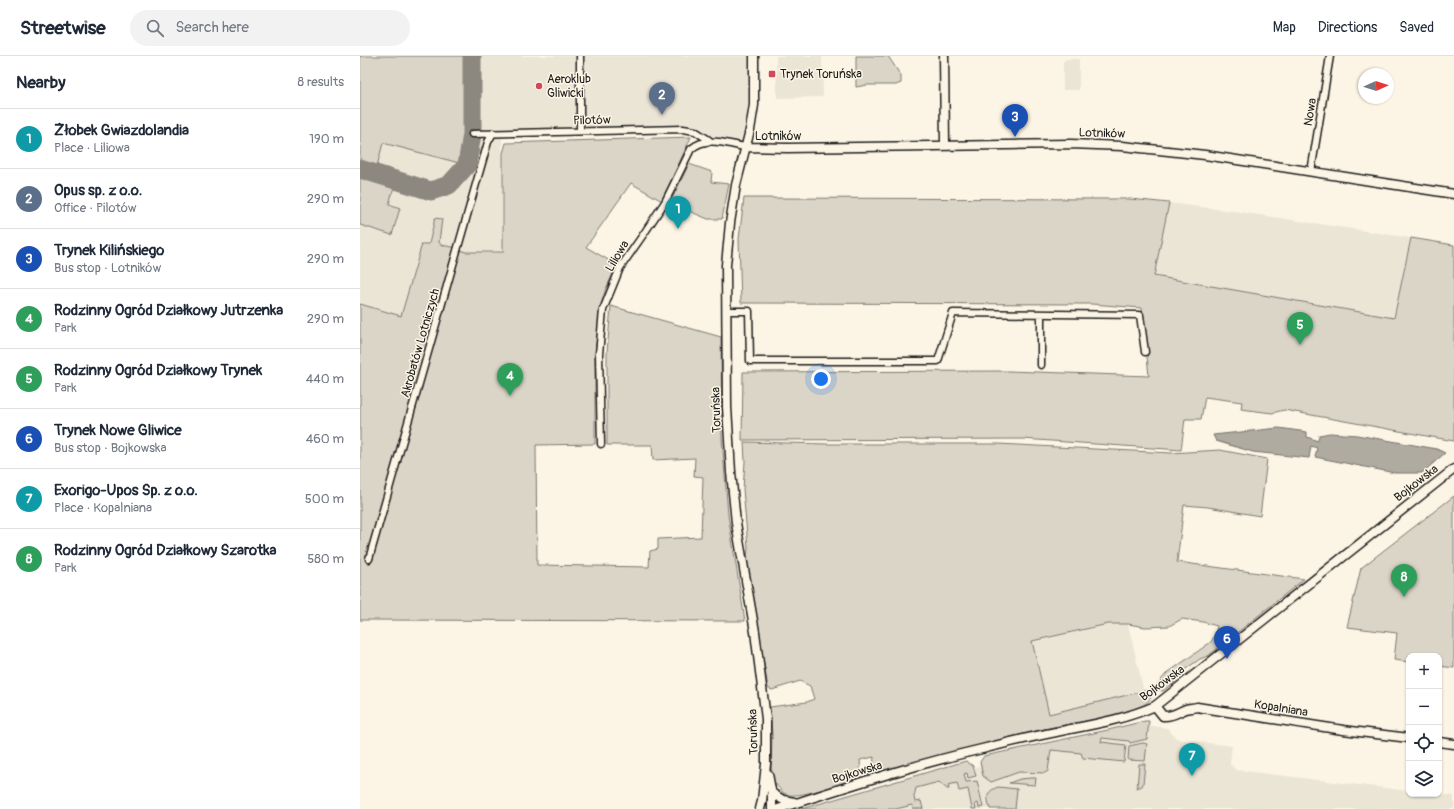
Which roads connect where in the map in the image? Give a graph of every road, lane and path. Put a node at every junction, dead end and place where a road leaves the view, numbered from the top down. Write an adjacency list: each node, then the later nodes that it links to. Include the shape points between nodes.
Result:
1 (580, 56): 5 (street)
2 (754, 56): 10 (street, Toruńska, via 754,105)
3 (944, 56): 9 (street)
4 (1330, 56): 11 (street, Nowa)
5 (580, 131): 6 (street, Pilotów); 8 (street, Pilotów, via 683,129 695,131)
6 (493, 133): 7 (street, Pilotów); 19 (street, Akrobatów Lotniczych, via 488,142)
7 (472, 134)
8 (708, 140): 10 (street); 17 (street, Liliowa, via 691,149 665,202 620,268 603,310 600,354)
9 (945, 145): 10 (street, Lotników); 11 (street, Lotników, via 1130,146)
10 (745, 147): 13 (street, Toruńska, via 730,223 726,265)
11 (1311, 172): 12 (street, Lotników)
12 (1454, 194)
13 (726, 311): 14 (street, via 749,311 750,361 764,362 938,361 953,313); 24 (street, Toruńska, via 730,472 764,695)
14 (1041, 314): 15 (street, via 1140,315); 16 (street)
15 (1145, 352)
16 (1041, 365)
17 (601, 444)
18 (1454, 469): 20 (street, Bojkowska)
19 (369, 559)
20 (1155, 706): 21 (street, Kopalniana, via 1166,717 1197,707); 27 (street, Bojkowska, via 1117,720 973,751)
21 (1406, 738)
22 (1442, 742): 23 (street)
23 (1454, 744)
24 (766, 764): 25 (street, Toruńska); 26 (street, Toruńska)
25 (772, 793): 27 (street, via 783,800); 29 (street, Toruńska)
26 (763, 794): 28 (street, Toruńska); 29 (street, Toruńska, via 766,804)
27 (797, 803): 30 (street, Bojkowska)
28 (760, 809)
29 (771, 809)
30 (778, 809)

